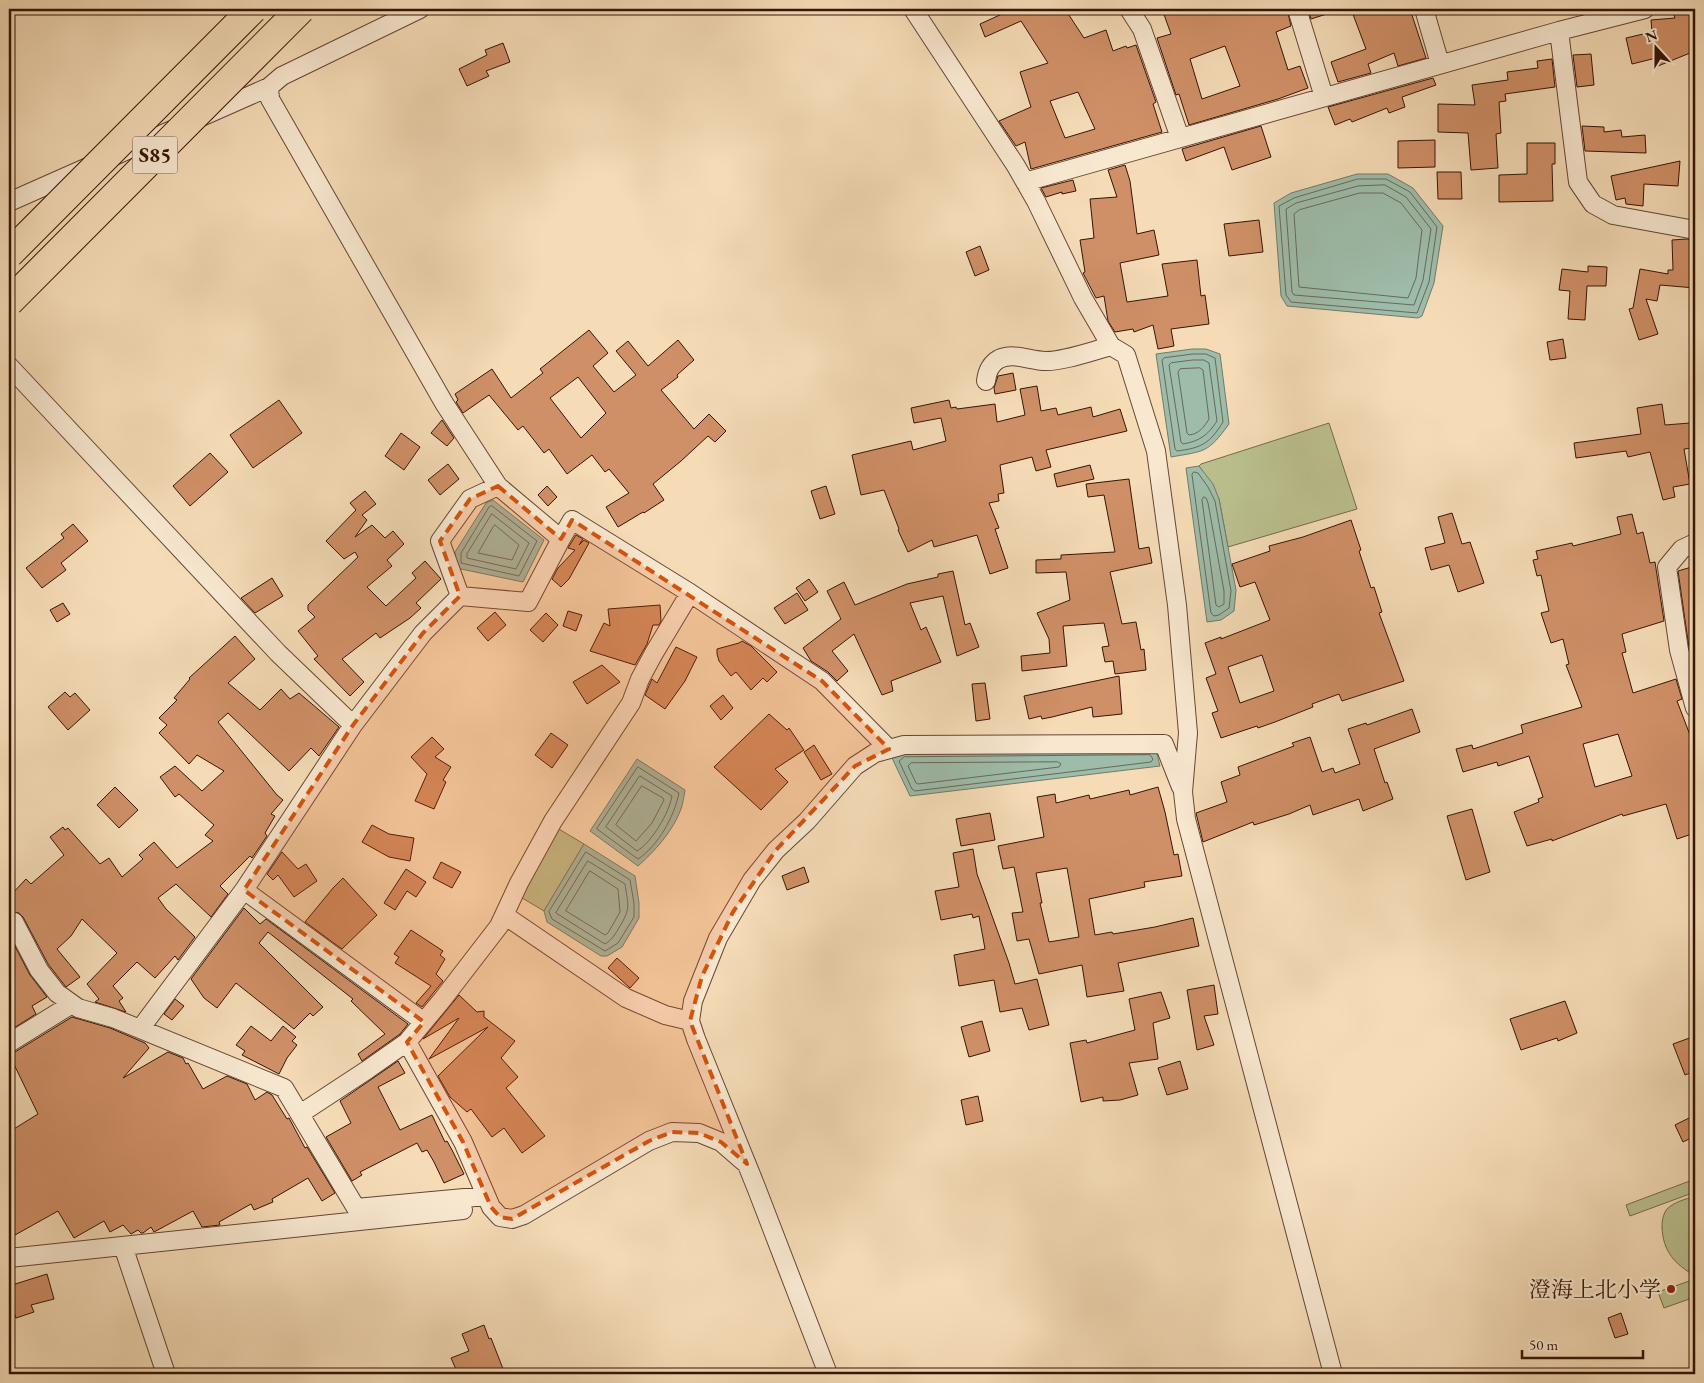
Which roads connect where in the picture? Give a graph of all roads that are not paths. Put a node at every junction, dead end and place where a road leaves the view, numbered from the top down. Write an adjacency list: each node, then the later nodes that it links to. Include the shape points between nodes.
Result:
1 (253, 9): 17 (highway, S85, bridge)
2 (301, 9): 18 (highway, S85, bridge)
3 (420, 9): 11 (street, via 282,76)
4 (914, 9): 14 (street)
5 (1129, 9): 13 (street, via 1142,29)
6 (1297, 9): 12 (street)
7 (1424, 9): 10 (street)
8 (1646, 9): 9 (street)
9 (1558, 31): 10 (street); 16 (street, via 1578,182 1593,204 1613,215)
10 (1440, 64): 12 (street)
11 (269, 87): 15 (street); 22 (street, via 270,99 444,403)
12 (1324, 97): 13 (street)
13 (1180, 138): 14 (street)
14 (1025, 182): 19 (street, via 1083,298)
15 (9, 202)
16 (1695, 230)
17 (9, 254)
18 (9, 302)
19 (1111, 346): 21 (street, via 1046,361 1016,356 999,359 988,368); 30 (street, via 1126,355 1156,451 1178,606 1188,733)
20 (9, 366): 28 (street, via 278,653)
21 (986, 381)
22 (498, 486): 23 (street); 26 (street, via 470,499 440,541)
23 (561, 539): 25 (street, via 572,520); 26 (street, via 528,602)
24 (1695, 543): 27 (street, via 1682,549 1667,567 1680,650)
25 (690, 593): 29 (street, via 822,681); 32 (street, via 654,653 631,704 554,821)
26 (460, 596): 28 (street, via 423,633)
27 (1695, 708)
28 (353, 725): 31 (street)
29 (889, 749): 30 (street, via 904,745 1164,744); 35 (street, via 855,766 752,880 718,938 692,1001)
30 (1183, 792): 47 (street, via 1195,857)
31 (244, 890): 36 (street); 37 (street)
32 (504, 915): 35 (street, via 626,998 665,1015); 36 (street, via 500,926)
33 (9, 922): 34 (street, via 14,922 40,970 57,993)
34 (72, 1004): 37 (street); 39 (street)
35 (690, 1021): 41 (street)
36 (424, 1022): 38 (street)
37 (140, 1029): 40 (street, via 284,1088)
38 (407, 1042): 40 (street); 42 (street, via 463,1142)
39 (9, 1043)
40 (300, 1114): 42 (street, via 356,1208)
41 (747, 1164): 42 (street, via 722,1142 699,1133 672,1132 649,1141 524,1215 500,1218); 46 (street)
42 (488, 1202): 43 (street)
43 (123, 1246): 44 (street); 45 (street)
44 (9, 1258)
45 (166, 1374)
46 (828, 1374)
47 (1333, 1374)

